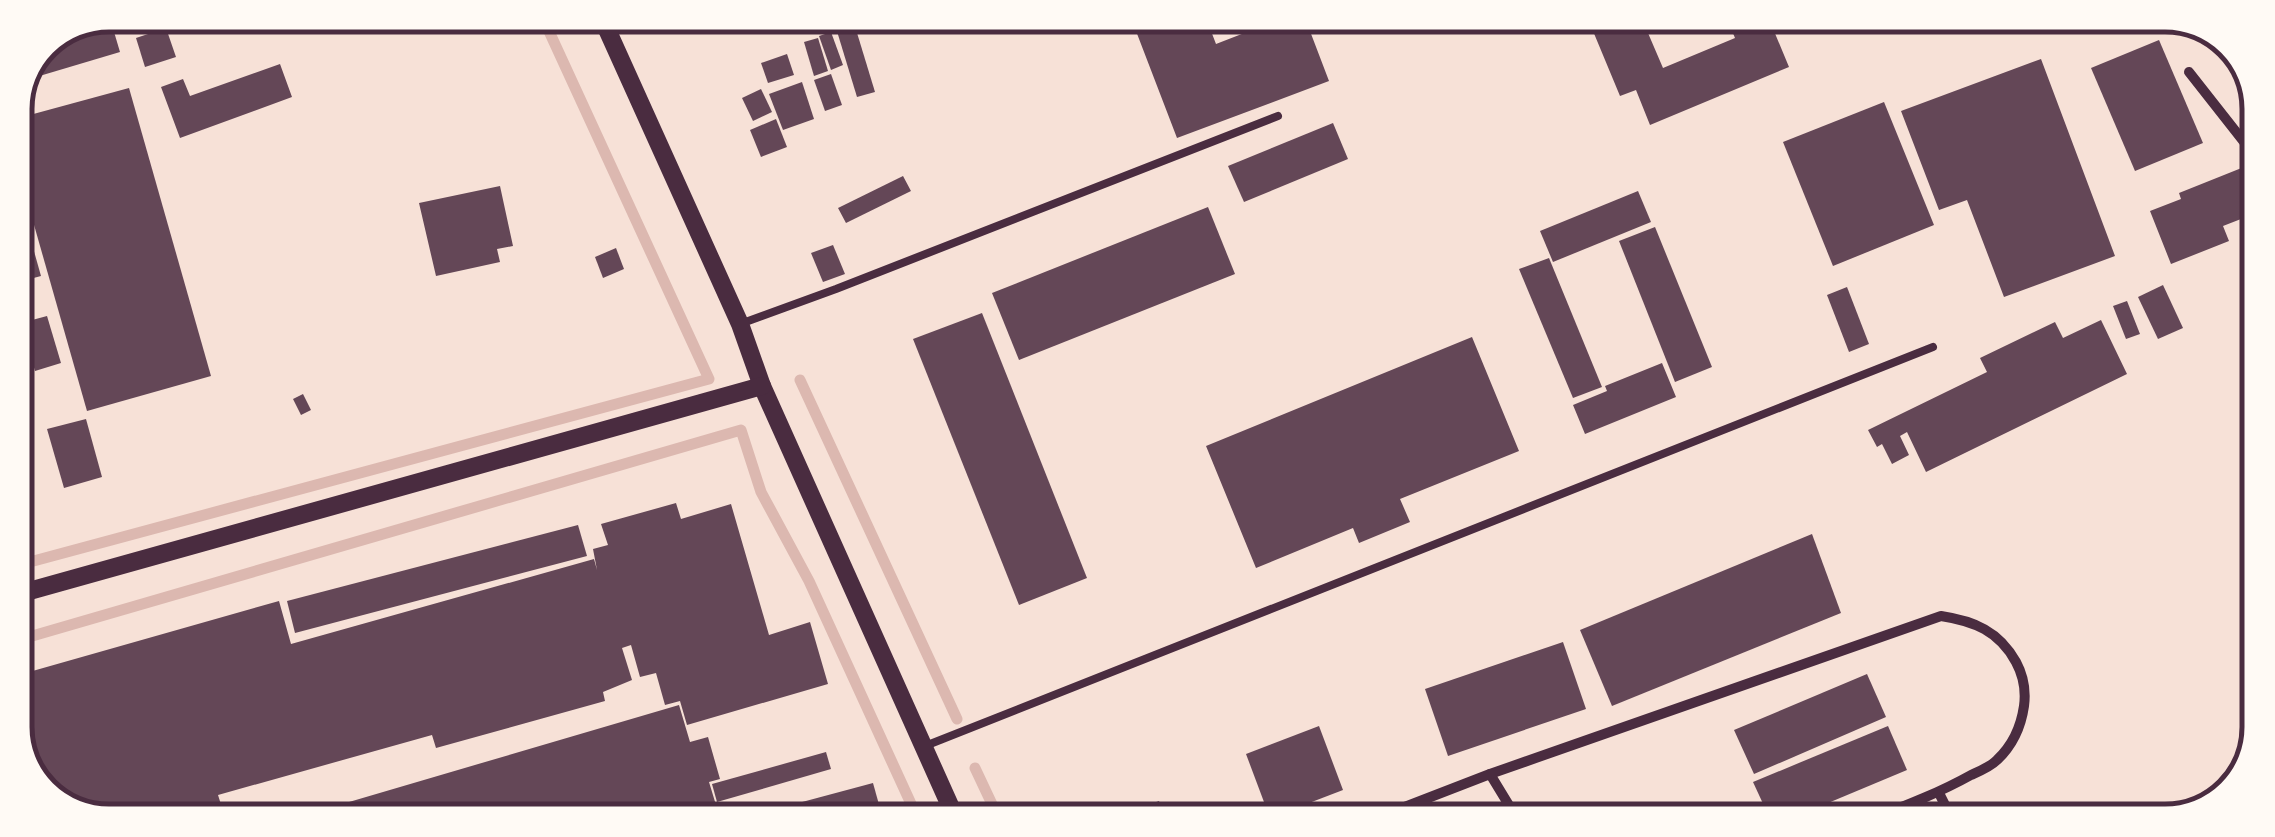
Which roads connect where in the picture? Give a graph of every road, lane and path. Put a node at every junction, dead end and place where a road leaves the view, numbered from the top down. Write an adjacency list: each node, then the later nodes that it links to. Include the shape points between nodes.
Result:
1 (608, 32): 5 (street)
2 (2188, 72): 4 (street)
3 (1278, 116): 5 (lane)
4 (2242, 140)
5 (740, 324): 7 (street)
6 (1933, 347): 9 (lane)
7 (762, 386): 8 (street); 9 (street)
8 (33, 590)
9 (925, 746): 12 (street)
10 (1490, 774): 11 (street, via 1941,616 1990,630 2021,671 2026,696 2011,744 1994,763); 13 (street); 14 (street)
11 (1940, 793): 15 (street); 16 (street)
12 (950, 804)
13 (1412, 804)
14 (1508, 804)
15 (1911, 804)
16 (1945, 804)

